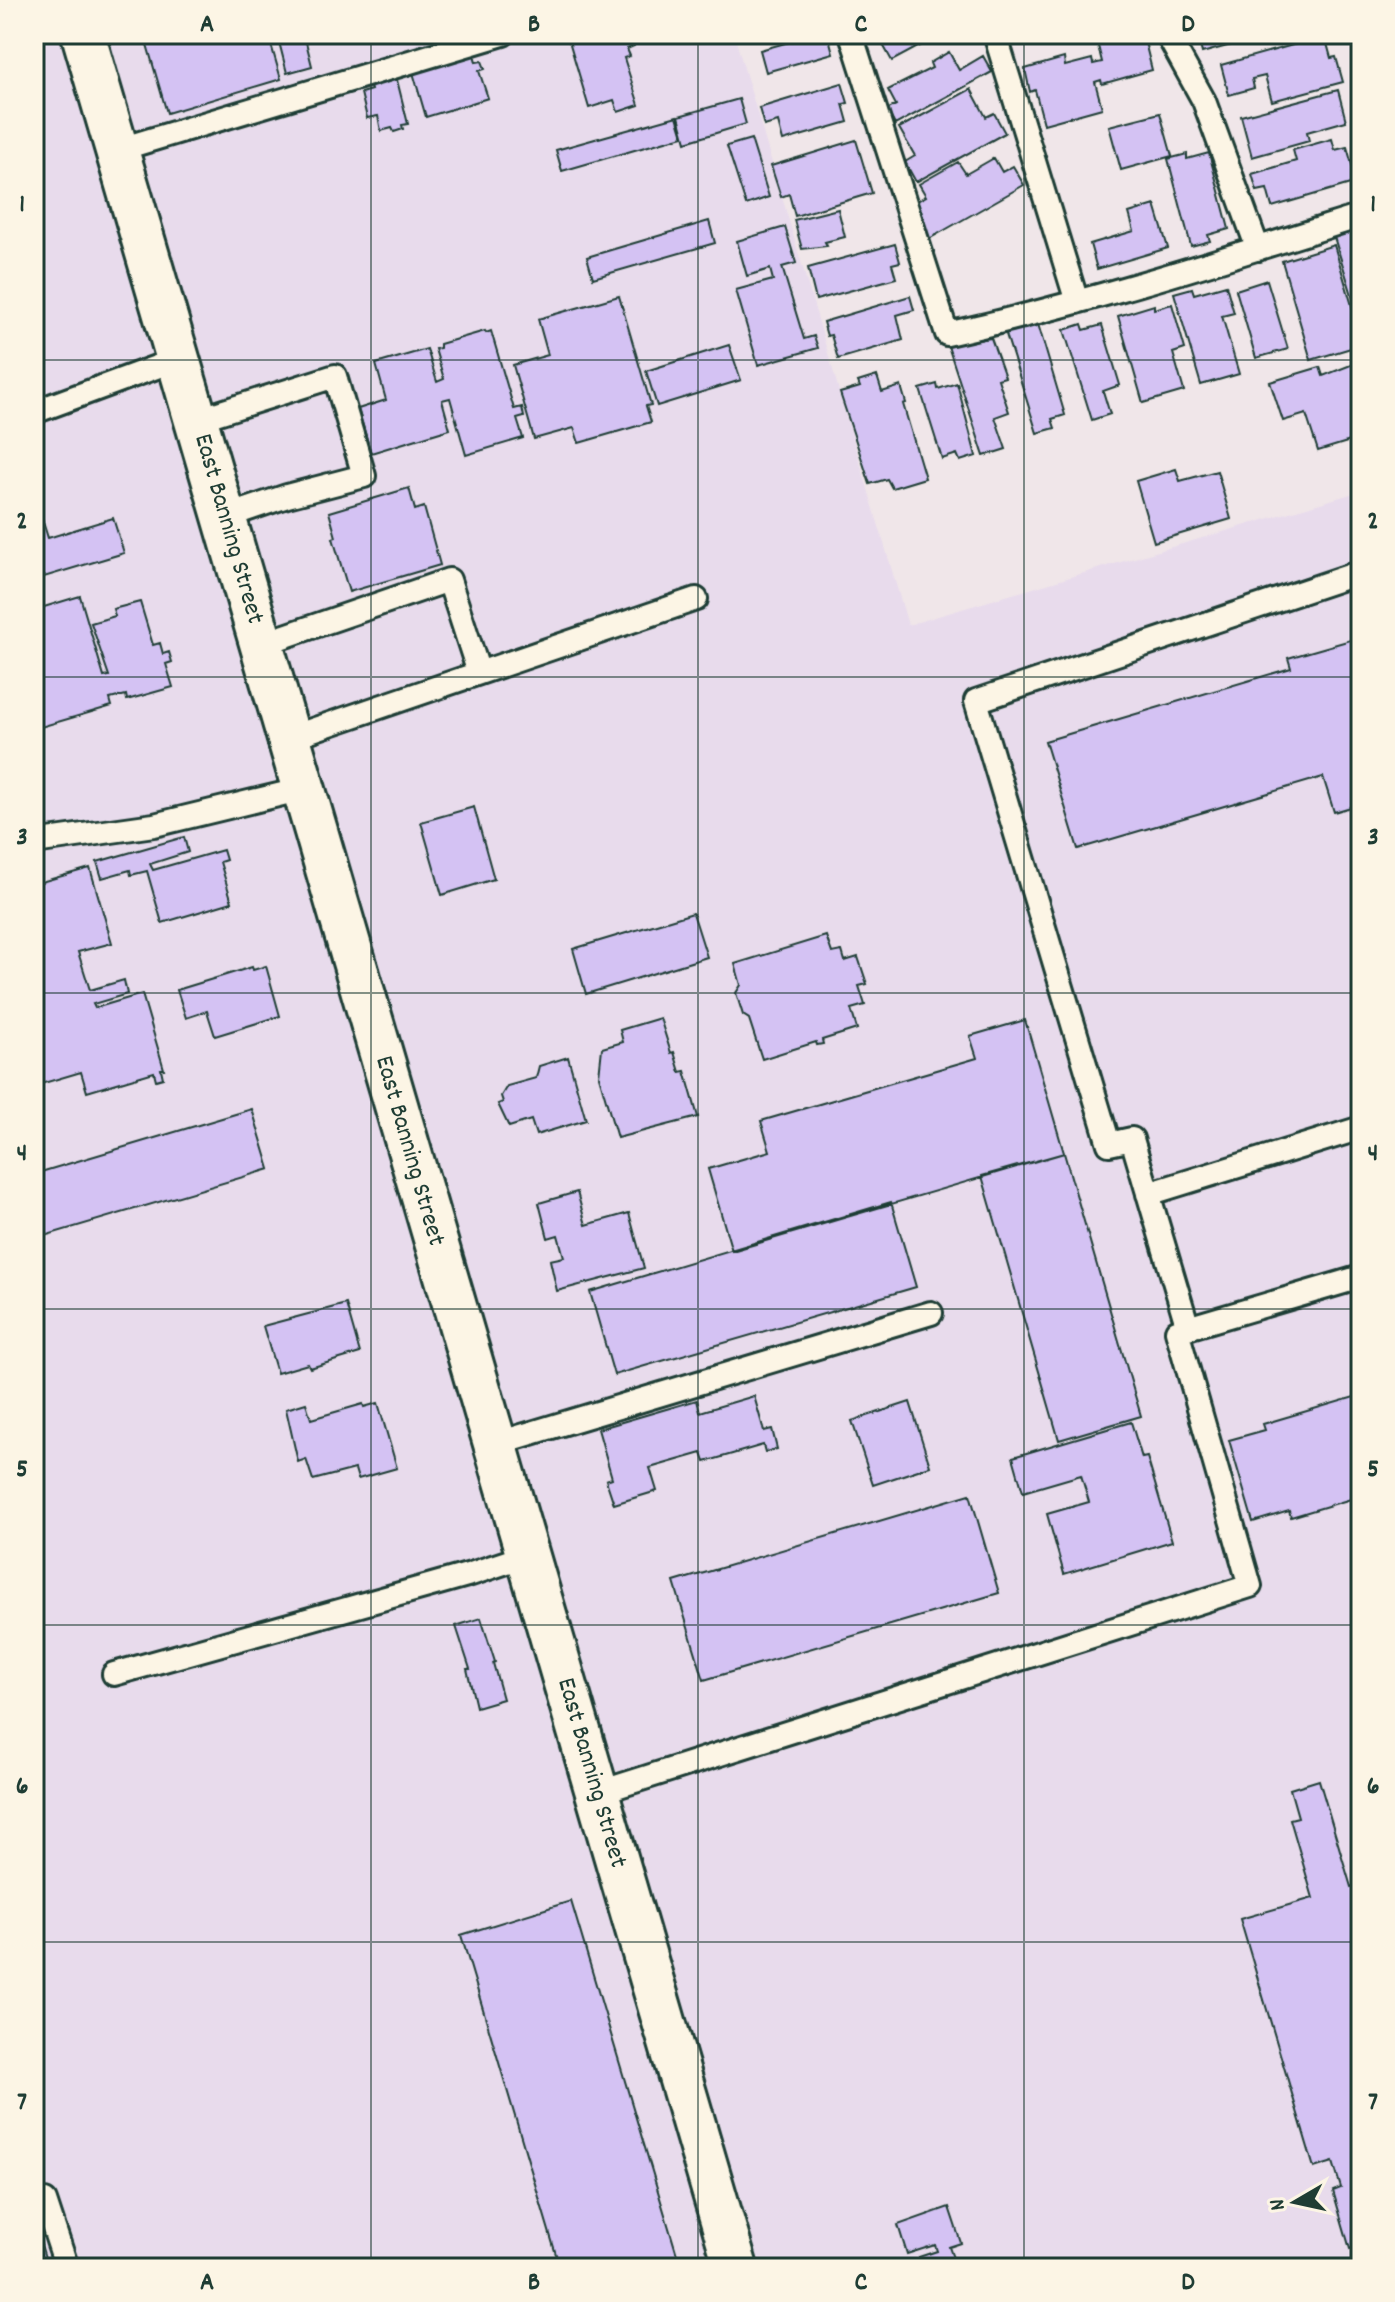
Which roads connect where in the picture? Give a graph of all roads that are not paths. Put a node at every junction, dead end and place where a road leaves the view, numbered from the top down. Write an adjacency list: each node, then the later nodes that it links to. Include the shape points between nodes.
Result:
1 (83, 34): 6 (street, East Banning Street)
2 (503, 34): 6 (lane)
3 (851, 34): 9 (lane, via 947,334)
4 (995, 34): 9 (lane)
5 (1167, 34): 8 (lane, via 1204,101)
6 (117, 150): 10 (street, East Banning Street)
7 (1361, 216): 8 (lane)
8 (1258, 249): 9 (lane)
9 (1077, 302)
10 (178, 359): 11 (lane); 12 (street, East Banning Street)
11 (34, 412)
12 (196, 420): 13 (street, East Banning Street); 13 (lane, via 335,376 364,476)
13 (225, 517): 16 (street, East Banning Street)
14 (1361, 572): 22 (lane, via 976,701 1109,1144 1132,1139)
15 (696, 599): 17 (lane)
16 (262, 644): 17 (lane, via 449,580); 18 (street, East Banning Street)
17 (479, 673): 18 (lane)
18 (289, 738): 19 (street, East Banning Street)
19 (303, 789): 20 (lane, via 154,825); 26 (street, East Banning Street)
20 (34, 842)
21 (1361, 1128): 22 (lane)
22 (1148, 1194): 25 (lane)
23 (1361, 1277): 25 (lane)
24 (931, 1313): 26 (lane)
25 (1188, 1328): 29 (lane, via 1177,1331 1250,1586)
26 (495, 1444): 27 (street, East Banning Street)
27 (528, 1555): 28 (lane); 29 (street, East Banning Street)
28 (114, 1674)
29 (597, 1793): 32 (street, East Banning Street)
30 (45, 2201): 31 (lane)
31 (67, 2268)
32 (736, 2268)

